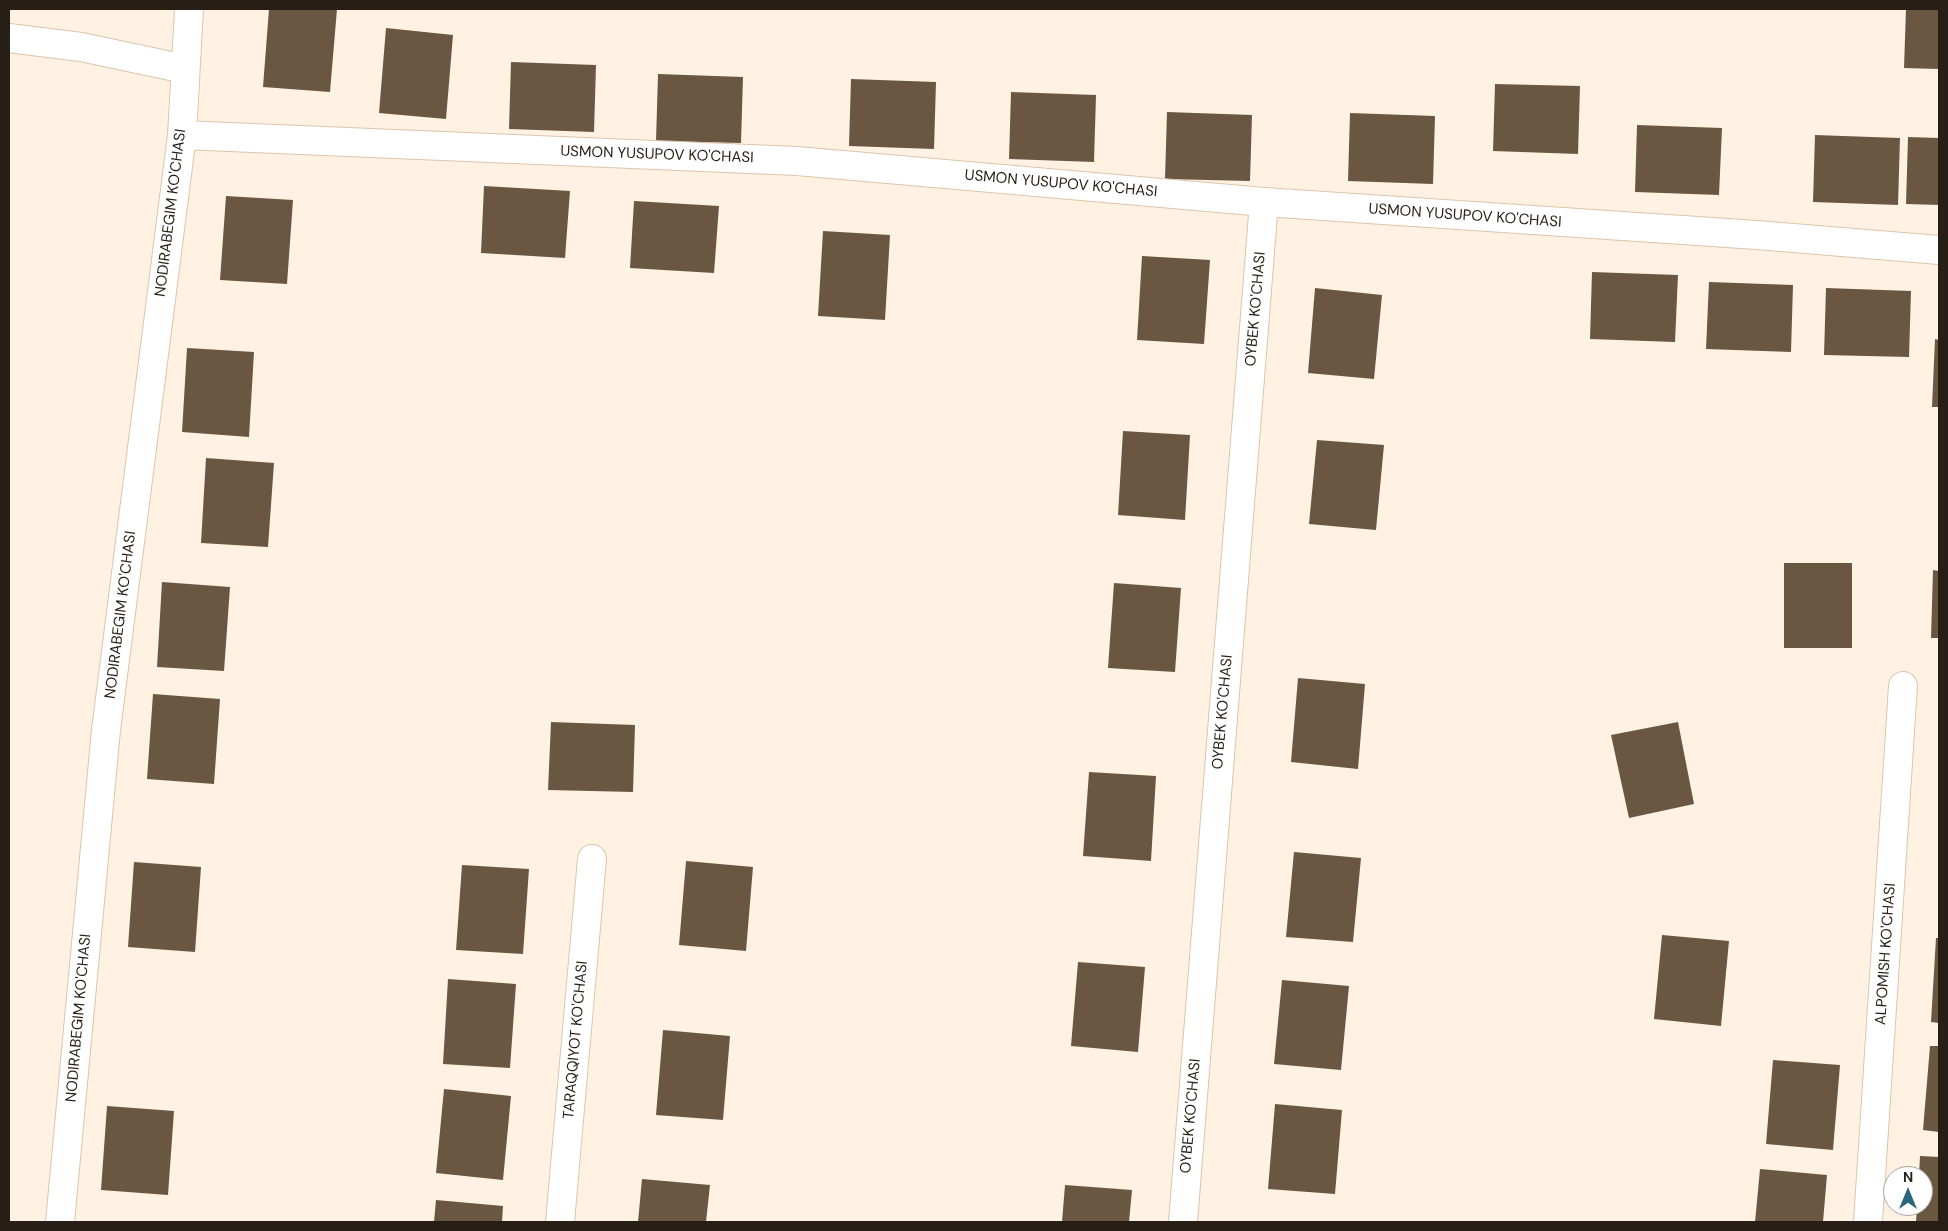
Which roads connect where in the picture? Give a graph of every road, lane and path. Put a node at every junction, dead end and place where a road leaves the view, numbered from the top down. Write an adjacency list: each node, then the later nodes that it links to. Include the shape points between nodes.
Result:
1 (189, 9): 3 (street, NODIRABEGIM KO'CHASI)
2 (9, 38): 3 (street, via 81,47)
3 (185, 69): 4 (street, NODIRABEGIM KO'CHASI)
4 (182, 135): 5 (street, USMON YUSUPOV KO'CHASI, via 797,161); 9 (street, NODIRABEGIM KO'CHASI, via 106,730)
5 (1264, 202): 6 (street, USMON YUSUPOV KO'CHASI); 11 (street, OYBEK KO'CHASI)
6 (1939, 250)
7 (1903, 686): 12 (street, ALPOMISH KO'CHASI)
8 (592, 859): 10 (street, TARAQQIYOT KO'CHASI)
9 (60, 1222)
10 (560, 1222)
11 (1183, 1222)
12 (1868, 1222)

